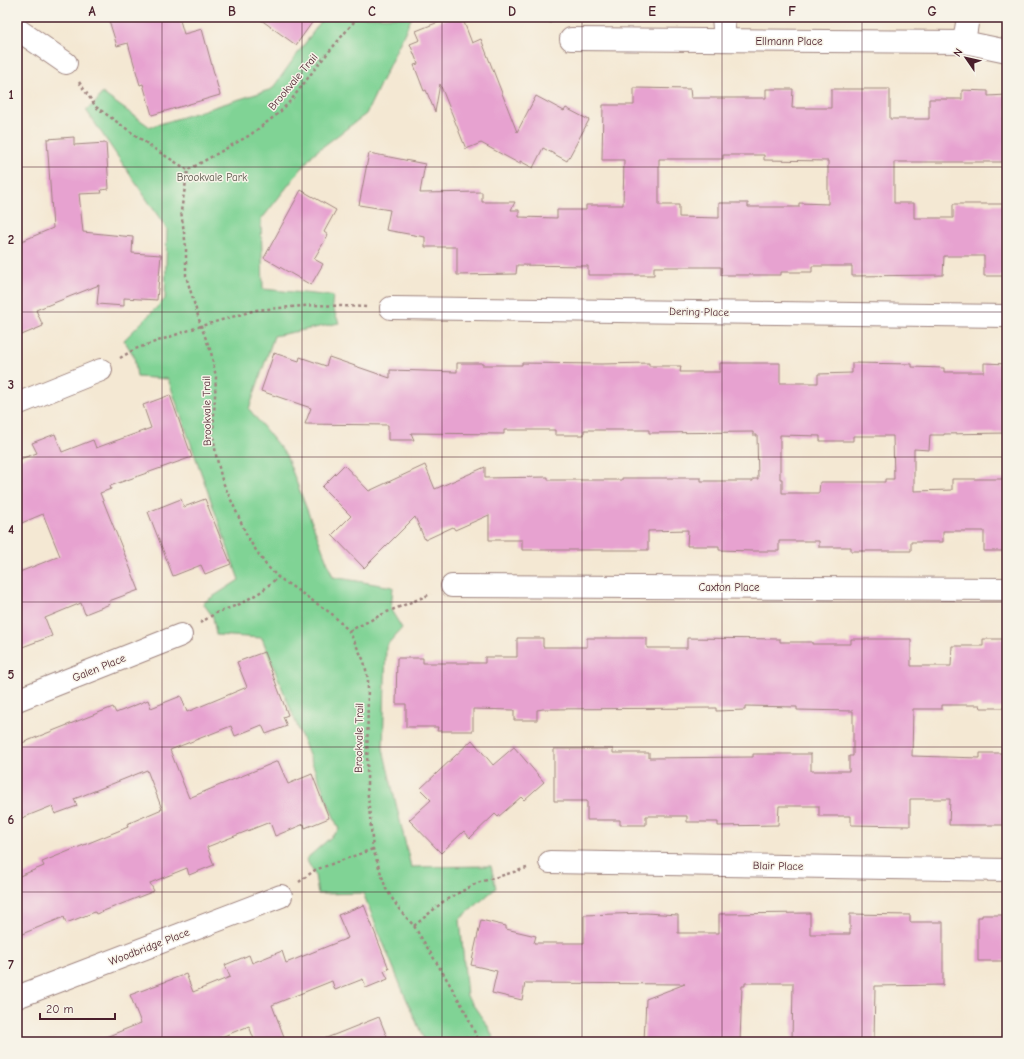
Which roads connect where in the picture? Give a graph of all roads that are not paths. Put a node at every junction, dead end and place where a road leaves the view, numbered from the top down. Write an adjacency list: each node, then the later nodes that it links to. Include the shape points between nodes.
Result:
1 (723, 17): 5 (street)
2 (968, 17): 6 (street)
3 (17, 29): 8 (street)
4 (571, 39): 5 (street, Ellmann Place)
5 (725, 40): 6 (street, Ellmann Place)
6 (964, 42): 7 (street, Ellmann Place)
7 (1007, 51)
8 (66, 63)
9 (391, 308): 10 (street, Dering Place)
10 (1007, 316)
11 (101, 370): 12 (street)
12 (17, 404)
13 (452, 586): 14 (street, Caxton Place)
14 (1007, 589)
15 (181, 635): 16 (street, Galen Place)
16 (17, 700)
17 (550, 862): 18 (street, Blair Place)
18 (1007, 870)
19 (281, 896): 20 (street, Woodbridge Place)
20 (17, 997)

